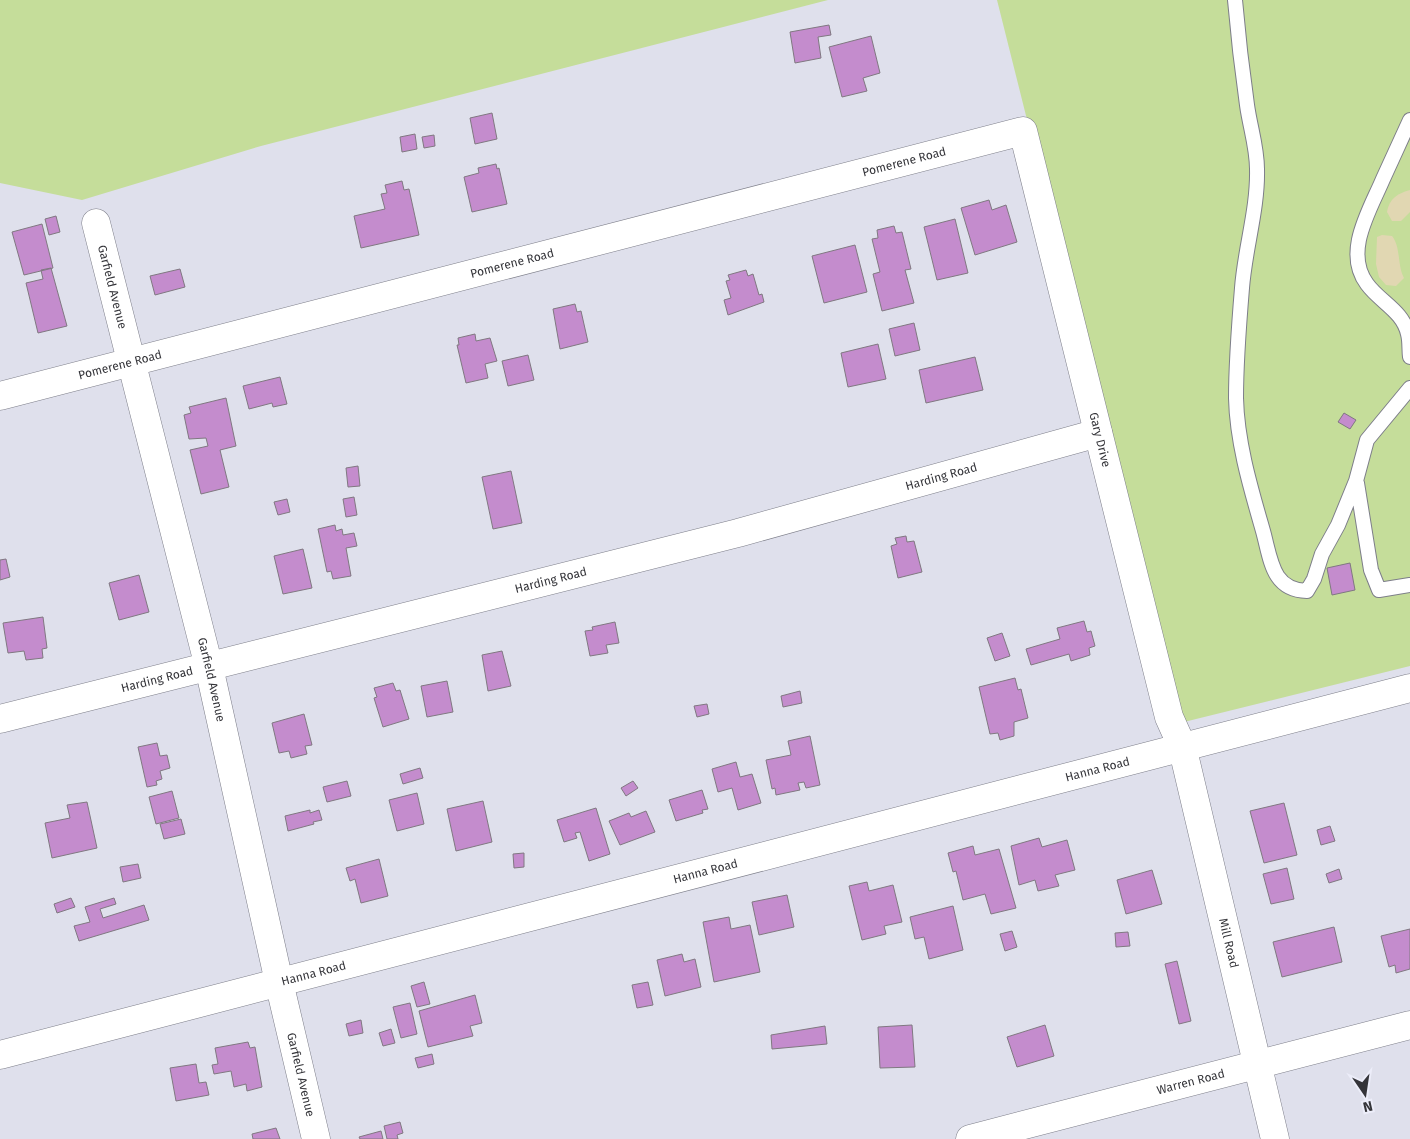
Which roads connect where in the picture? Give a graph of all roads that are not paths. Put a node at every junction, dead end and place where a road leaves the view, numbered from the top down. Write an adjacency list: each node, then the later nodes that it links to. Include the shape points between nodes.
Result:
1 (1235, 0): 10 (lane, via 1240,58 1257,169 1253,224 1242,287 1236,399 1240,436 1271,562 1280,582 1293,591 1307,591 1314,579 1322,554)
2 (1410, 120): 5 (lane, via 1361,229 1358,253 1366,284 1400,315 1408,333)
3 (1023, 131): 6 (street, Pomerene Road); 9 (street, Gary Drive)
4 (96, 223): 6 (street, Garfield Avenue)
5 (1410, 357)
6 (132, 364): 8 (street, Pomerene Road); 12 (street, Garfield Avenue)
7 (1410, 388): 10 (lane, via 1367,440)
8 (0, 396)
9 (1098, 433): 12 (street, Harding Road, via 738,533); 15 (street, Gary Drive, via 1169,716)
10 (1356, 482): 11 (lane, via 1371,570 1379,590)
11 (1410, 585)
12 (209, 667): 14 (street, Harding Road); 16 (street, Garfield Avenue)
13 (1410, 688): 15 (street, Hanna Road)
14 (0, 719)
15 (1182, 746): 16 (street, Hanna Road); 19 (street, Mill Road)
16 (279, 982): 18 (street, Hanna Road); 20 (street, Garfield Avenue)
17 (1410, 1025): 19 (street, Warren Road)
18 (0, 1055)
19 (1257, 1064): 21 (street, Warren Road); 22 (street, Mill Road)
20 (316, 1139)
21 (970, 1139)
22 (1274, 1139)

